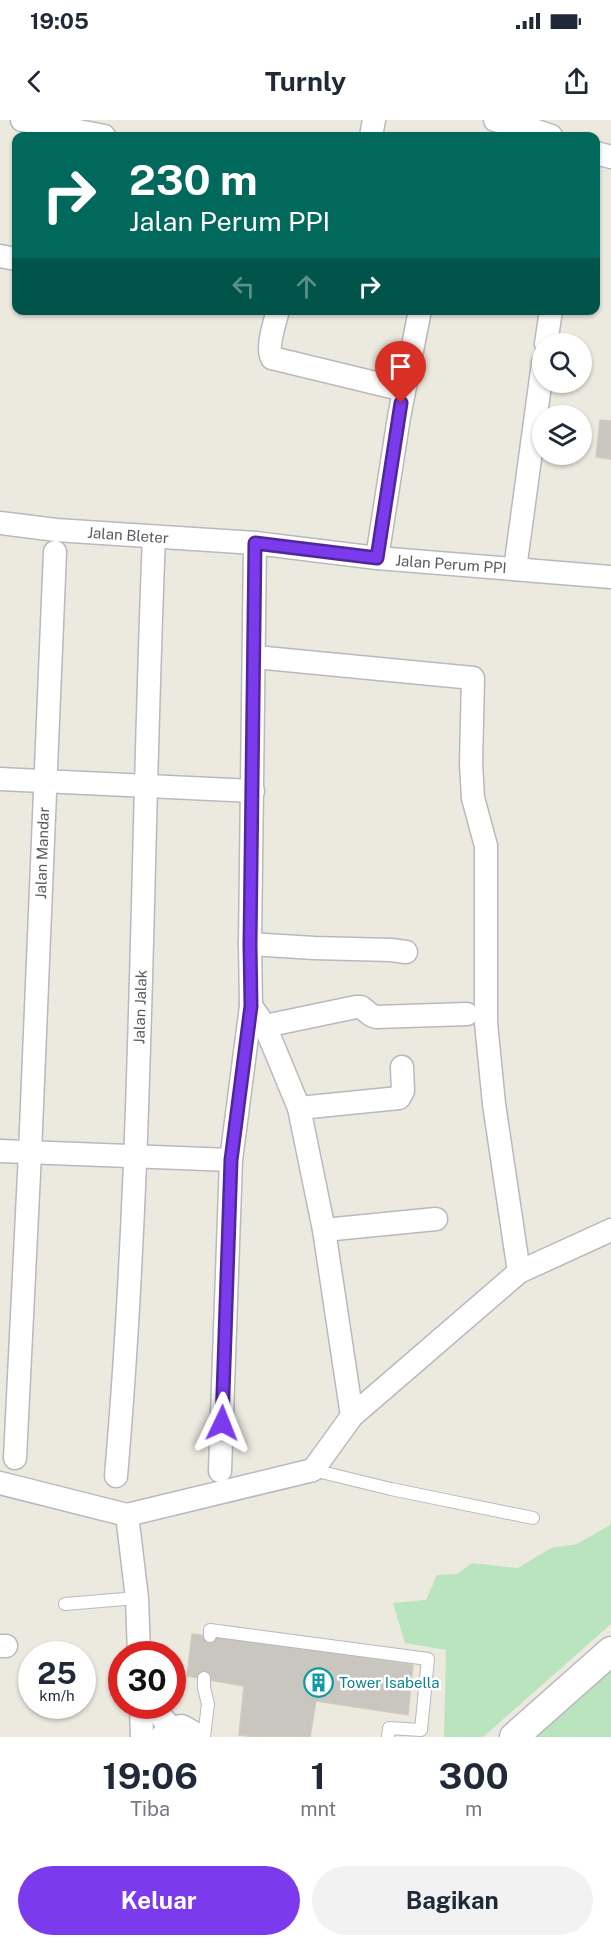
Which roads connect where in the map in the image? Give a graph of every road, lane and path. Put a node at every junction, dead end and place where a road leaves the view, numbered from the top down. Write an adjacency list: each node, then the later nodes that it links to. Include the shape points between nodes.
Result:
1 (22, 120): 3 (street)
2 (495, 120): 4 (street)
3 (84, 132)
4 (540, 132)
5 (277, 315): 9 (street, via 269,354 272,358)
6 (419, 315): 9 (street)
7 (549, 315): 8 (street)
8 (547, 333)
9 (404, 390): 15 (street)
10 (539, 393): 16 (street)
11 (0, 523): 12 (street, Jalan Bleter)
12 (154, 537): 13 (street, Jalan Bleter); 21 (street, Jalan Jalak)
13 (255, 543): 15 (street, Jalan Perum PPI); 18 (street)
14 (55, 552): 20 (street, Jalan Mandar)
15 (377, 558): 16 (street, Jalan Perum PPI)
16 (515, 569): 17 (street, Jalan Perum PPI)
17 (611, 577)
18 (255, 657): 22 (street); 37 (street, via 473,678 472,798 486,846 486,1023)
19 (0, 779): 20 (street)
20 (45, 781): 21 (street); 31 (street, Jalan Mandar)
21 (146, 786): 22 (street); 32 (street, Jalan Jalak)
22 (253, 791): 23 (street)
23 (250, 944): 24 (street); 25 (street)
24 (406, 952)
25 (251, 1006): 27 (street); 33 (street)
26 (467, 1014): 27 (street, via 376,1017 356,1006)
27 (265, 1026): 29 (street)
28 (402, 1067): 29 (street, via 403,1091 399,1098)
29 (299, 1107): 35 (street)
30 (0, 1151): 31 (street)
31 (30, 1153): 32 (street); 39 (street, Jalan Mandar)
32 (135, 1157): 33 (street); 42 (street, Jalan Jalak)
33 (231, 1160): 41 (street)
34 (436, 1220): 35 (street)
35 (324, 1230): 38 (street)
36 (611, 1230): 37 (street)
37 (519, 1272): 38 (street)
38 (352, 1416): 40 (street)
39 (15, 1458)
40 (314, 1470): 44 (street); 45 (lane)
41 (220, 1471)
42 (116, 1476)
43 (0, 1483): 44 (street)
44 (127, 1515): 46 (street)
45 (533, 1518)
46 (137, 1598): 47 (lane); 49 (street)
47 (65, 1604)
48 (210, 1636): 57 (lane, via 210,1630 428,1659 421,1730 389,1728)
49 (139, 1641)
50 (611, 1651): 58 (street)
51 (204, 1678): 56 (lane, via 208,1704)
52 (141, 1719): 55 (street)
53 (164, 1719): 54 (street)
54 (177, 1735)
55 (142, 1737)
56 (204, 1737)
57 (388, 1737)
58 (514, 1737)

